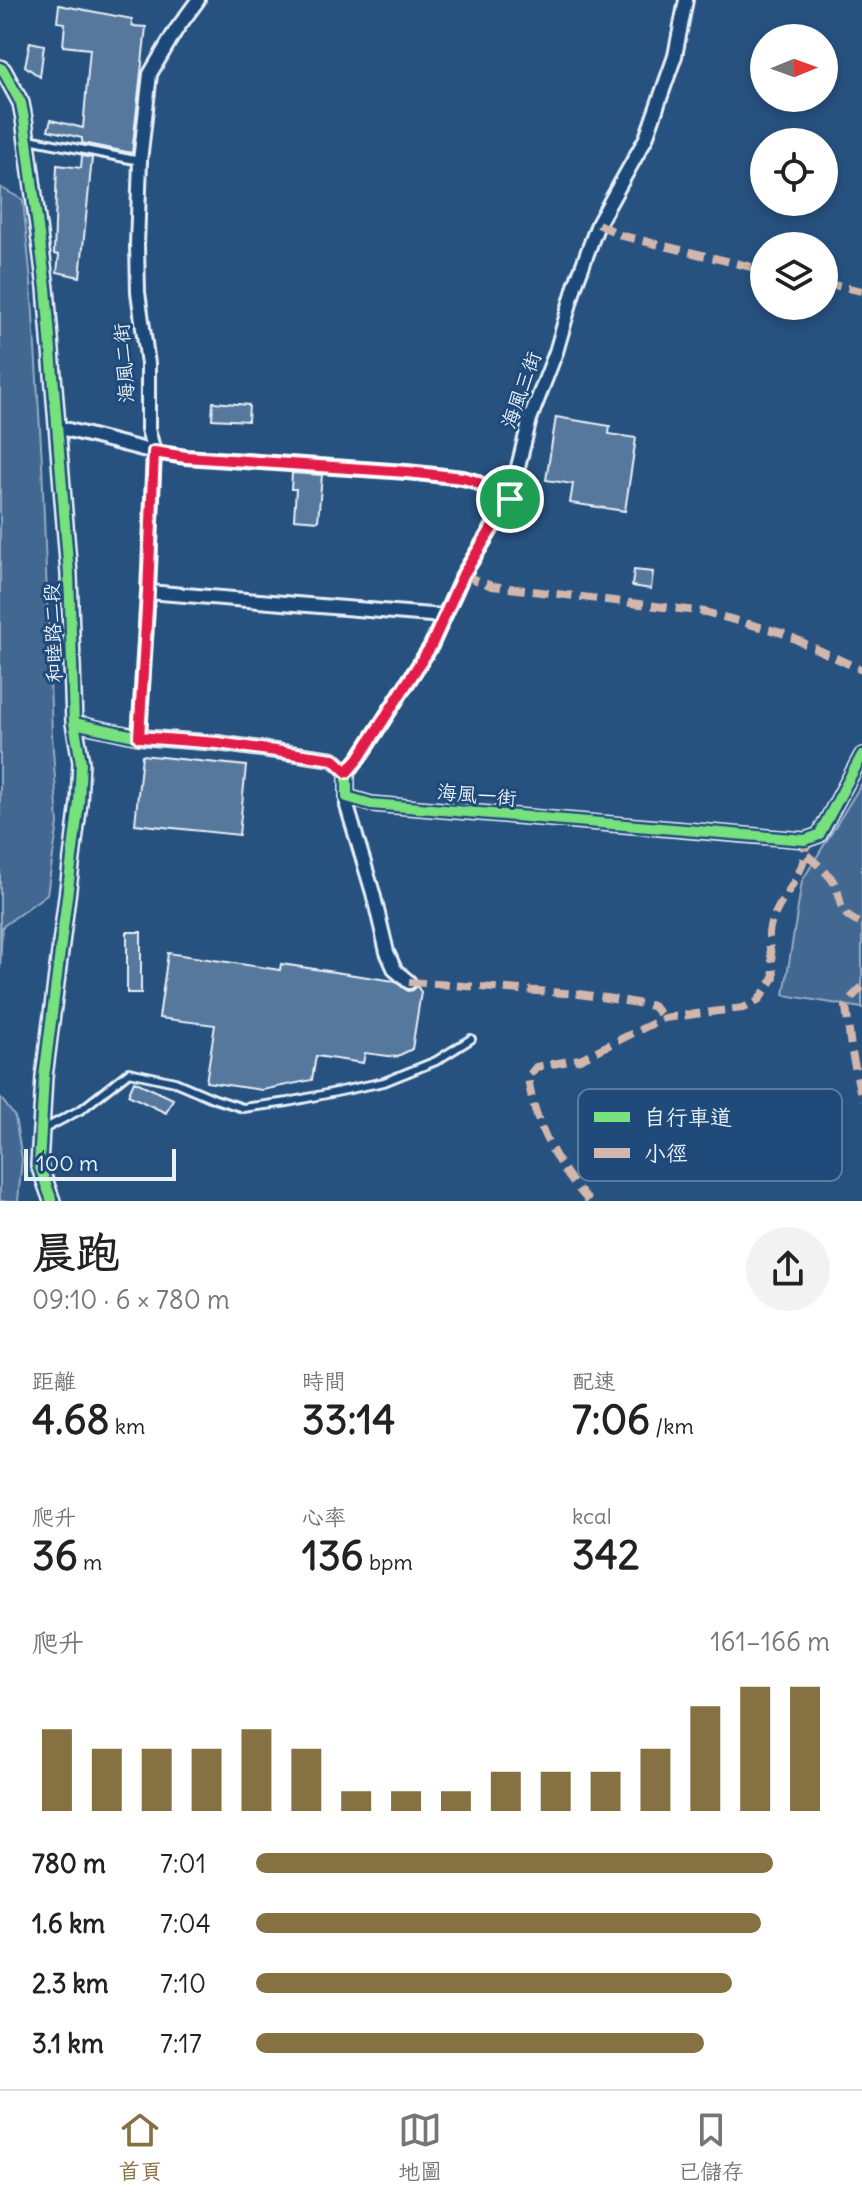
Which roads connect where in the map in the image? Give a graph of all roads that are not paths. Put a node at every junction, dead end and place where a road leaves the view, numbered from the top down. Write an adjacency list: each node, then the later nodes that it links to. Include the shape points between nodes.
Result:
1 (198, 0): 5 (street, 海風二街, via 150,74)
2 (686, 0): 8 (street, 海風三街, via 675,56 646,138 598,224 575,286 530,419)
3 (0, 68): 4 (street, 和睦路二段, via 21,103)
4 (26, 139): 5 (lane); 6 (street, 和睦路二段)
5 (140, 161): 7 (street, 海風二街, via 138,292)
6 (57, 427): 7 (street); 11 (street, 和睦路二段)
7 (154, 452): 8 (street, via 463,478); 9 (street, 海風二街)
8 (510, 499): 10 (street, 海風三街)
9 (148, 592): 10 (street); 12 (street, 海風二街)
10 (443, 616): 14 (street, 海風三街, via 431,646)
11 (74, 723): 12 (street); 18 (street, 和睦路二段, via 81,762 79,803)
12 (139, 737): 14 (street, via 333,759)
13 (862, 755): 15 (street, 海風一街, via 819,835 805,840 371,804)
14 (347, 772): 15 (street)
15 (347, 797): 16 (street, via 387,952 395,970)
16 (409, 982)
17 (471, 1039): 18 (lane, via 436,1061 384,1082 243,1108 175,1082 129,1072 82,1109)
18 (42, 1130): 19 (street, 和睦路二段, via 39,1165)
19 (52, 1201)

